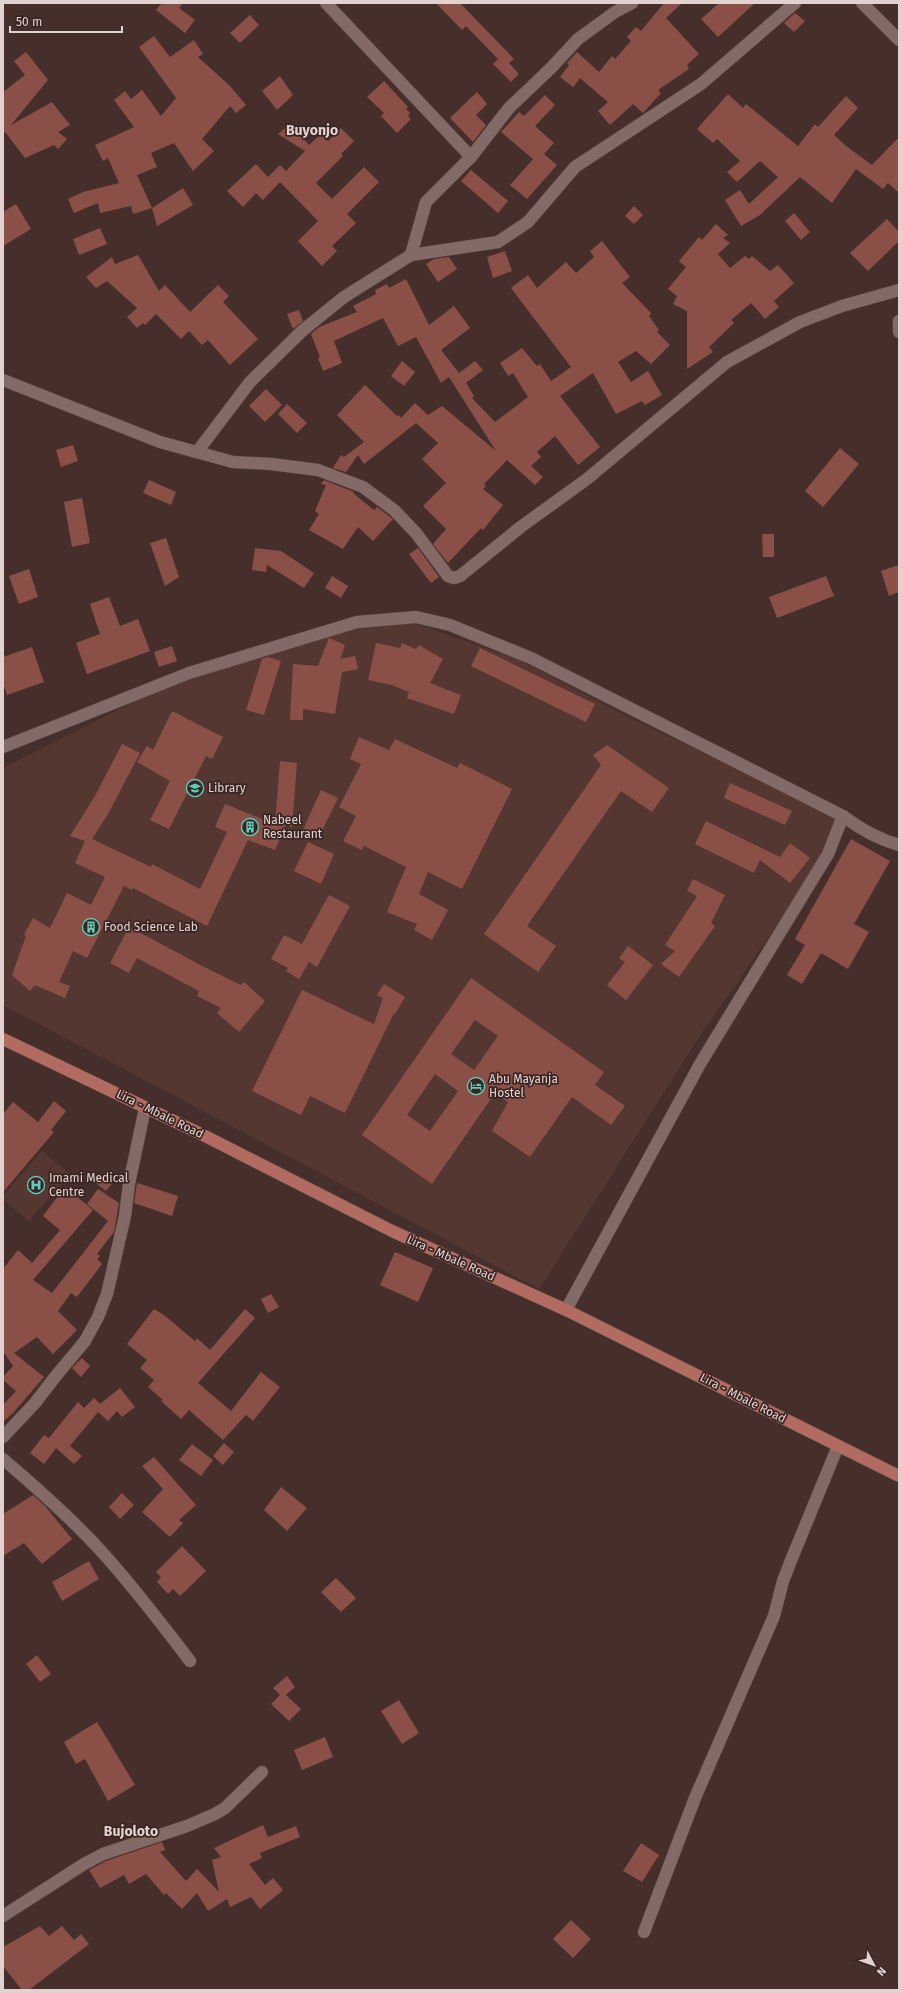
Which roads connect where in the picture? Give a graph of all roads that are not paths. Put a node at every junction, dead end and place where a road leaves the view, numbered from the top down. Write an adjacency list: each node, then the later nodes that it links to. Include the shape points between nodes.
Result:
1 (326, 3): 6 (street)
2 (632, 3): 6 (street, via 578,39 509,108)
3 (795, 3): 7 (street, via 701,84 575,167 528,222 498,242)
4 (862, 3): 5 (street)
5 (899, 40)
6 (471, 157): 7 (street, via 426,202)
7 (411, 254): 12 (street, via 344,297 302,331 250,382)
8 (899, 290): 12 (street, via 842,306 800,322 728,362 587,478 460,576 454,578 448,576 416,533 394,510 362,487 318,470 233,462)
9 (899, 321): 10 (street)
10 (899, 332)
11 (3, 380): 12 (street, via 160,442)
12 (197, 452)
13 (3, 747): 14 (street, via 196,671 357,622 416,617 450,625 531,658)
14 (843, 816): 15 (street, via 860,829); 18 (street, via 828,854 700,1064)
15 (899, 845)
16 (3, 1039): 17 (main road, Lira - Mbale Road)
17 (145, 1108): 18 (main road, Lira - Mbale Road, via 392,1231); 19 (street, via 125,1216 107,1294 98,1317 85,1341 54,1376 35,1403)
18 (566, 1310): 20 (main road, Lira - Mbale Road)
19 (3, 1437)
20 (838, 1446): 22 (main road, Lira - Mbale Road); 26 (street, via 783,1581 774,1616 695,1798)
21 (3, 1458): 23 (street, via 63,1511 101,1551)
22 (899, 1476)
23 (190, 1661)
24 (262, 1772): 25 (street, via 225,1808 215,1814 103,1854)
25 (3, 1916)
26 (644, 1932)

